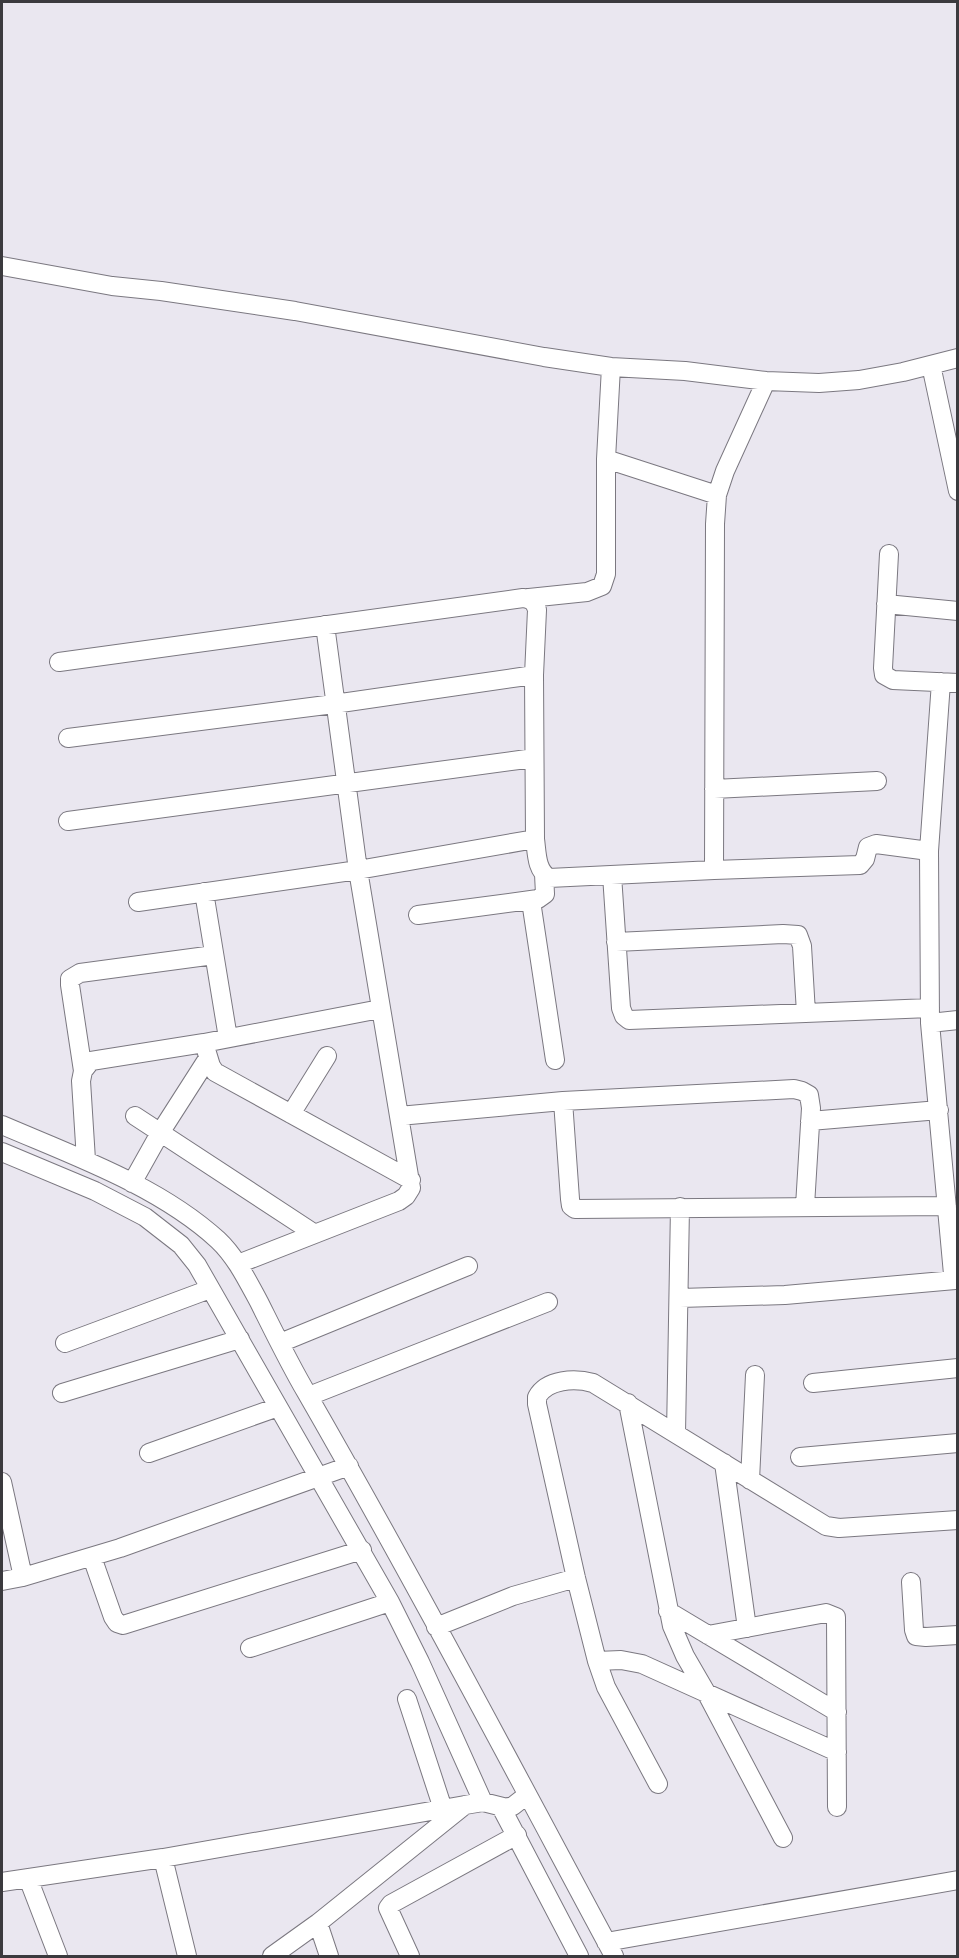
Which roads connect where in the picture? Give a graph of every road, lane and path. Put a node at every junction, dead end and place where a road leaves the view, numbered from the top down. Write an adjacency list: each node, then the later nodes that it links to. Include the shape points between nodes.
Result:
1 (2, 266): 4 (street, via 112,286 295,311)
2 (957, 358): 3 (street)
3 (931, 365): 5 (street, via 859,380); 7 (street)
4 (611, 367): 5 (street); 6 (street)
5 (766, 381): 8 (street)
6 (606, 459): 8 (street); 10 (street, via 606,574 602,586 587,592)
7 (957, 491)
8 (717, 495): 22 (street)
9 (889, 554): 11 (street)
10 (529, 598): 13 (street); 15 (street, via 537,610)
11 (886, 604): 12 (street); 16 (street, via 884,675 893,680)
12 (957, 611)
13 (325, 625): 14 (street); 17 (street)
14 (59, 662)
15 (534, 675): 17 (street); 19 (street)
16 (950, 683): 25 (street)
17 (334, 704): 18 (street); 21 (street)
18 (68, 738)
19 (534, 758): 21 (street); 24 (street)
20 (877, 781): 22 (street)
21 (347, 783): 23 (street); 26 (street)
22 (714, 789): 27 (street)
23 (68, 821)
24 (535, 839): 26 (street); 28 (street, via 539,867)
25 (929, 851): 27 (street, via 876,844 868,848 860,865); 38 (street)
26 (358, 870): 30 (street); 36 (street)
27 (714, 870): 29 (street)
28 (544, 874): 29 (street, via 549,878); 31 (street, via 545,894)
29 (612, 875): 34 (street)
30 (204, 892): 32 (street); 35 (street)
31 (531, 901): 33 (street); 43 (street)
32 (138, 902)
33 (418, 915)
34 (616, 942): 37 (street, via 621,1008 629,1020); 37 (street, via 798,935)
35 (214, 955): 40 (street); 44 (street, via 73,976 70,985)
36 (380, 1009): 40 (street); 49 (street)
37 (806, 1013): 38 (street)
38 (930, 1016): 39 (street); 46 (street)
39 (957, 1020)
40 (228, 1038): 41 (street)
41 (206, 1050): 44 (street, via 105,1058 91,1061); 47 (street, via 215,1072); 52 (street)
42 (327, 1056): 47 (street)
43 (555, 1060)
44 (83, 1071): 54 (street)
45 (563, 1101): 49 (street); 50 (street, via 794,1089 809,1095); 59 (street, via 571,1206 583,1210)
46 (939, 1110): 50 (street); 58 (street)
47 (291, 1114): 55 (street)
48 (135, 1116): 52 (street)
49 (399, 1116): 55 (street)
50 (810, 1121): 57 (street)
51 (2, 1125): 54 (street)
52 (160, 1133): 56 (street); 60 (street)
53 (2, 1152): 64 (street, via 145,1217 181,1245)
54 (86, 1160): 56 (street)
55 (411, 1180): 60 (street, via 411,1188 399,1201)
56 (132, 1183): 61 (street, via 197,1222)
57 (805, 1206): 58 (street); 59 (street)
58 (947, 1206): 63 (street)
59 (680, 1207): 65 (street)
60 (315, 1234): 61 (street)
61 (238, 1264): 69 (street)
62 (468, 1266): 69 (street)
63 (956, 1280): 65 (street, via 785,1295)
64 (210, 1289): 67 (street); 68 (street)
65 (680, 1298): 77 (street)
66 (548, 1302): 74 (street)
67 (240, 1339): 73 (street); 76 (street)
68 (65, 1343)
69 (280, 1343): 74 (street)
70 (957, 1368): 72 (street)
71 (755, 1375): 83 (street)
72 (813, 1383)
73 (62, 1393)
74 (309, 1396): 82 (street)
75 (628, 1403): 77 (street); 90 (street, via 581,1380 545,1387 537,1398); 94 (street)
76 (278, 1407): 79 (street); 82 (street)
77 (676, 1434): 81 (street)
78 (957, 1443): 80 (street)
79 (149, 1453)
80 (800, 1457)
81 (724, 1463): 83 (street); 96 (street)
82 (334, 1472): 87 (street); 88 (street); 95 (street)
83 (750, 1480): 86 (street, via 832,1527)
84 (2, 1482): 85 (street)
85 (4, 1506): 89 (street)
86 (957, 1520)
87 (362, 1550): 88 (street, via 123,1625 113,1617); 93 (street)
88 (92, 1557): 89 (street)
89 (23, 1577): 91 (street)
90 (576, 1578): 95 (street, via 513,1596); 100 (street)
91 (2, 1581)
92 (911, 1582): 98 (street, via 916,1636)
93 (390, 1602): 99 (street); 106 (street, via 420,1662)
94 (668, 1611): 97 (street); 101 (street, via 685,1656)
95 (436, 1627): 106 (street)
96 (747, 1628): 97 (street); 103 (street, via 826,1613 836,1617)
97 (708, 1635): 103 (street)
98 (957, 1635)
99 (249, 1648)
100 (597, 1661): 101 (street, via 632,1661); 105 (street, via 606,1687)
101 (707, 1694): 104 (street); 111 (street)
102 (407, 1699): 109 (street)
103 (837, 1712): 104 (street)
104 (837, 1752): 108 (street)
105 (658, 1784)
106 (509, 1802): 107 (street); 110 (street); 117 (street)
107 (465, 1805): 109 (street); 116 (street)
108 (837, 1807)
109 (443, 1809): 112 (street)
110 (517, 1835): 122 (street, via 391,1904 388,1908); 123 (street)
111 (783, 1838)
112 (163, 1858): 113 (street); 119 (street)
113 (28, 1878): 115 (street); 118 (street)
114 (957, 1880): 117 (street)
115 (2, 1882)
116 (318, 1923): 120 (street); 121 (street)
117 (610, 1949)
118 (58, 1956)
119 (187, 1956)
120 (272, 1956)
121 (329, 1956)
122 (410, 1956)
123 (579, 1956)

